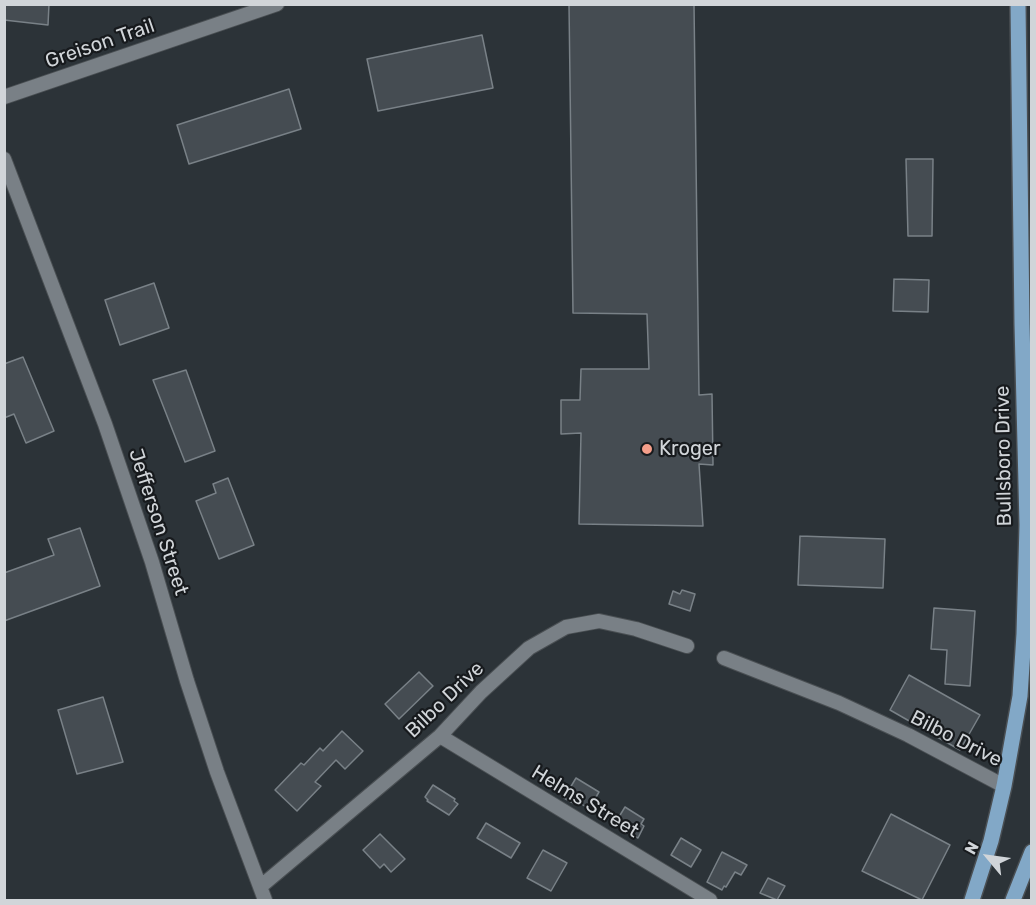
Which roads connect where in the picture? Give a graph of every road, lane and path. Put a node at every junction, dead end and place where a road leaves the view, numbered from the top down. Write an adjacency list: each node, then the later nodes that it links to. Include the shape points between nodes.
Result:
1 (277, 4): 3 (street, Greison Trail)
2 (1018, 4): 8 (main road, Bullsboro Drive, via 1027,525 1020,696)
3 (4, 98)
4 (4, 159): 10 (street, Jefferson Street, via 105,424 214,766)
5 (687, 646): 7 (street, Bilbo Drive, via 599,621 566,627 529,648)
6 (724, 658): 8 (street, Bilbo Drive, via 849,708)
7 (440, 736): 10 (street, Bilbo Drive); 12 (street, Helms Street)
8 (1004, 786): 13 (main road, Bullsboro Drive)
9 (1030, 859): 14 (main road)
10 (260, 886): 11 (street, Jefferson Street)
11 (265, 900)
12 (710, 900)
13 (972, 900)
14 (1013, 900)

